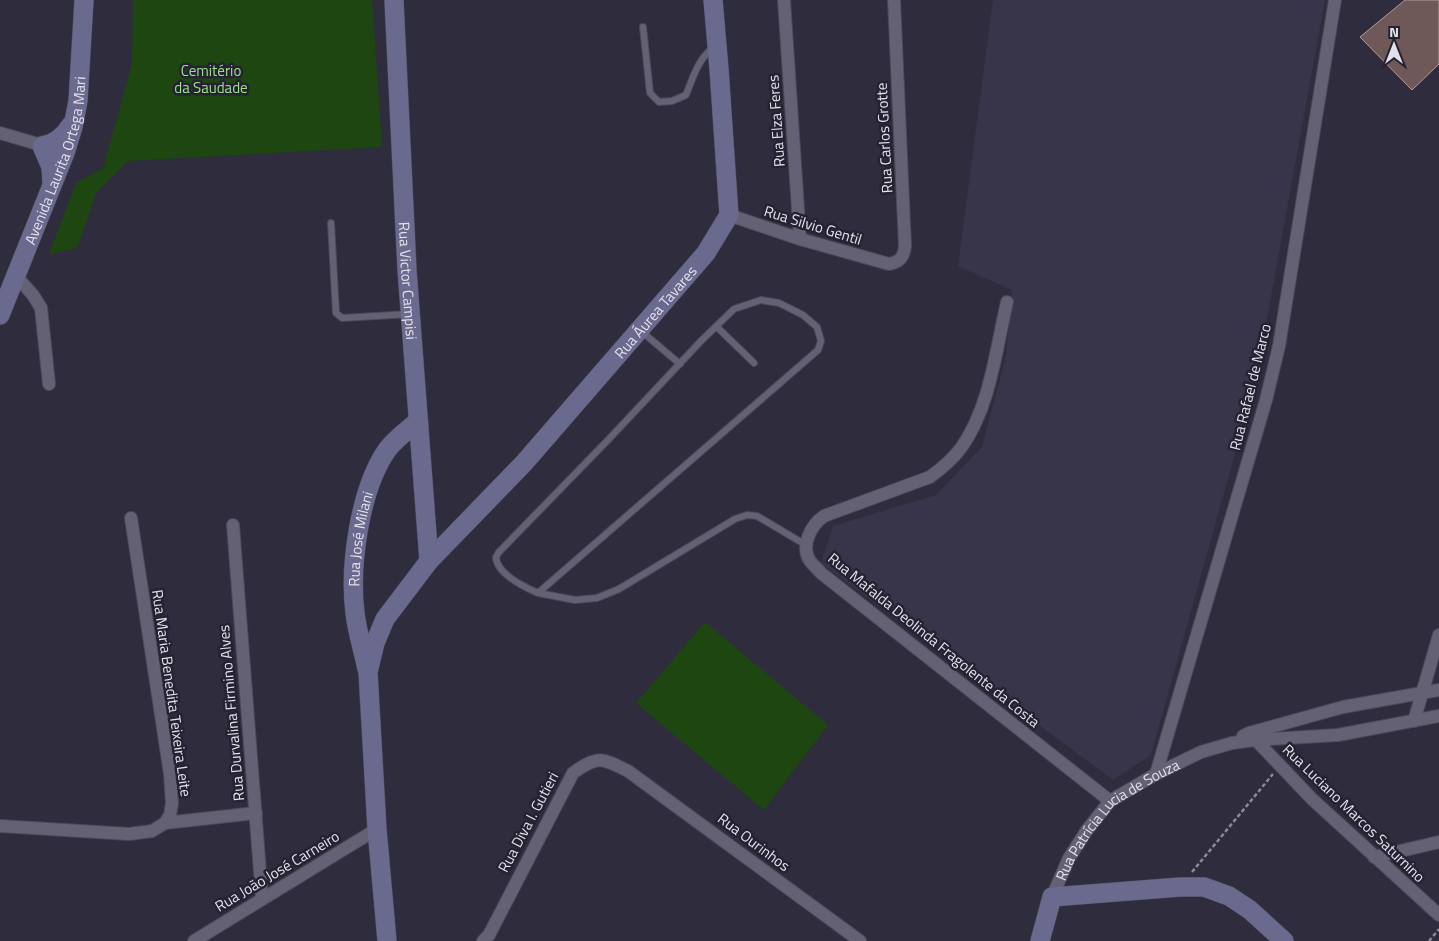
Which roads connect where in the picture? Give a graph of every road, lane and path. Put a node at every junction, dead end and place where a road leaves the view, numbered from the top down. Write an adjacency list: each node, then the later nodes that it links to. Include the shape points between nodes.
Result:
1 (84, 0): 9 (street, Avenida Laurita Ortega Mari, via 78,101)
2 (394, 0): 20 (street, Rua Victor Campisi)
3 (713, 0): 8 (street)
4 (784, 0): 16 (street, Rua Elza Feres)
5 (894, 0): 17 (street, Rua Carlos Grotte, via 905,252 897,263)
6 (1335, 0): 42 (street, Rua Rafael de Marco, via 1279,346)
7 (643, 27): 8 (lane, via 650,93 659,102 672,102 686,95 708,51)
8 (717, 47): 14 (street)
9 (73, 123): 11 (street, via 52,145); 12 (street, Avenida Laurita Ortega Mari)
10 (0, 133): 11 (street)
11 (42, 146): 12 (street); 13 (street, via 51,167)
12 (65, 152): 13 (street, Avenida Laurita Ortega Mari)
13 (52, 185): 18 (street, Avenida Laurita Ortega Mari)
14 (729, 215): 16 (street, Rua Silvio Gentil); 23 (street, Rua Áurea Tavares, via 706,253)
15 (331, 223): 20 (lane, via 336,313 342,318)
16 (800, 239): 17 (street, Rua Silvio Gentil)
17 (889, 264)
18 (16, 276): 21 (street, Avenida Laurita Ortega Mari); 26 (street, via 41,308)
19 (1007, 302): 30 (street, via 979,416 961,448 930,477 824,516 815,522)
20 (410, 314): 27 (street, Rua Victor Campisi)
21 (0, 315)
22 (717, 326): 24 (lane); 25 (lane); 32 (lane, via 734,309 761,300 779,303 802,315 817,327 821,341 818,350)
23 (640, 330): 25 (lane); 31 (street, Rua Áurea Tavares, via 524,463)
24 (754, 362)
25 (680, 364): 32 (lane, via 499,552 496,557 498,567 519,584)
26 (49, 384)
27 (418, 421): 31 (street, Rua Victor Campisi); 34 (street, Rua José Milani, via 388,448 362,511 353,579 355,613)
28 (131, 518): 45 (street, Rua Maria Benedita Teixeira Leite, via 170,774 172,803)
29 (232, 525): 44 (street, Rua Durvalina Firmino Alves)
30 (806, 545): 32 (lane, via 758,516 747,515 735,519 619,589 597,598 575,600); 43 (street, Rua Mafalda Deolinda Fragolente da Costa, via 809,560 821,573)
31 (429, 561): 34 (street, Rua José Milani, via 384,619)
32 (538, 593)
33 (1439, 635): 36 (street)
34 (368, 672): 47 (street, Rua José Milani)
35 (1439, 690): 36 (street, Rua Patrícia Lucia de Souza)
36 (1422, 693): 38 (street); 39 (street, Rua Patrícia Lucia de Souza, via 1343,707)
37 (1439, 716): 38 (street, Rua Patrícia Lucia de Souza)
38 (1414, 721): 39 (street, Rua Patrícia Lucia de Souza, via 1338,735)
39 (1252, 736): 40 (street, Rua Luciano Marcos Saturnino); 42 (street, Rua Patrícia Lucia de Souza, via 1201,752)
40 (1280, 766): 49 (street, Rua Luciano Marcos Saturnino); 50 (path)
41 (628, 770): 58 (street, Rua Diva I. Gutieri, via 606,760 590,763 573,773); 59 (street, Rua Ourinhos)
42 (1156, 774): 43 (street, Rua Patrícia Lucia de Souza)
43 (1110, 802): 51 (street, Rua Patrícia Lucia de Souza, via 1069,858)
44 (256, 813): 45 (street); 52 (street, Rua Durvalina Firmino Alves)
45 (165, 823): 46 (street, via 152,831 129,834)
46 (0, 826)
47 (377, 829): 52 (street, Rua João José Carneiro); 57 (street, Rua José Milani)
48 (1439, 842): 49 (street)
49 (1374, 857): 53 (street, Rua Luciano Marcos Saturnino)
50 (1180, 887): 51 (street); 60 (street, via 1204,887 1229,896)
51 (1052, 897): 55 (street, Rua Patrícia Lucia de Souza)
52 (262, 898): 56 (street, Rua João José Carneiro)
53 (1439, 915)
54 (1439, 929): 61 (path)
55 (1043, 939)
56 (194, 941)
57 (387, 941)
58 (484, 941)
59 (860, 941)
60 (1284, 941)
61 (1429, 941)

